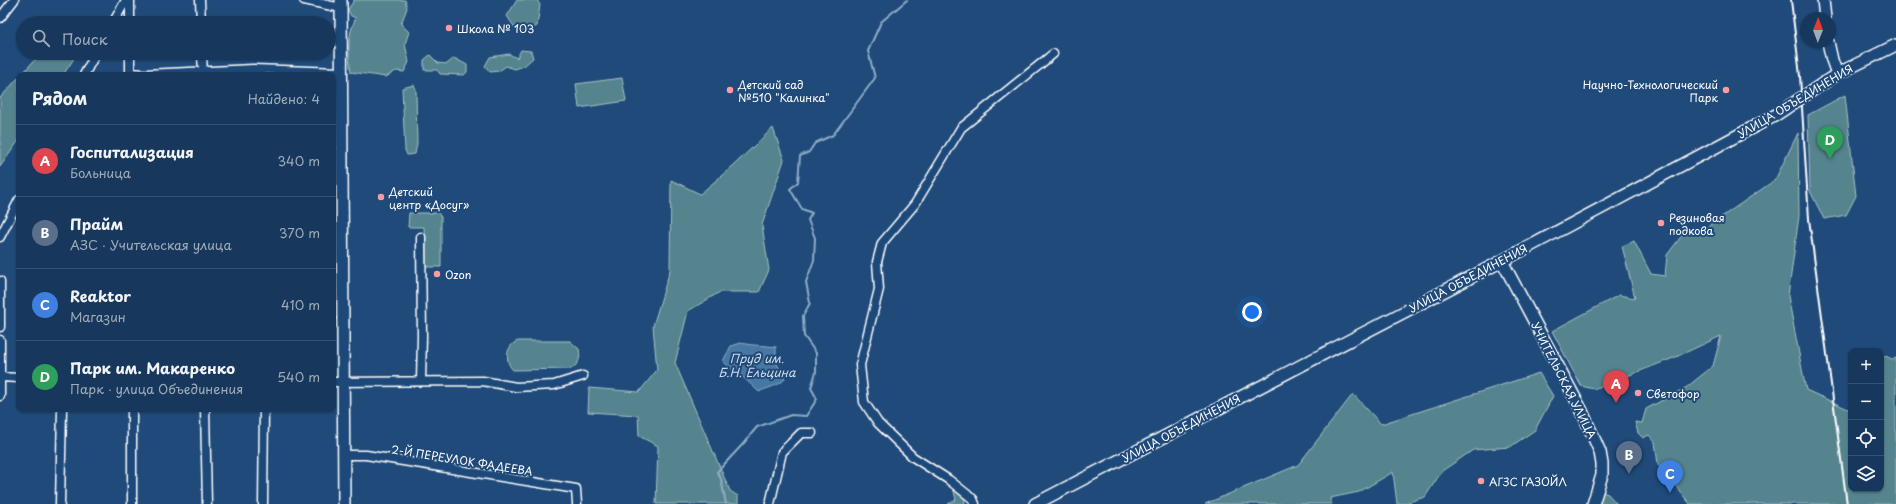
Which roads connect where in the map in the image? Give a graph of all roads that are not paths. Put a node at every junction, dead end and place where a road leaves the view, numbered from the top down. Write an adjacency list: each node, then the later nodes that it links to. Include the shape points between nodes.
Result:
1 (14, 0): 12 (street)
2 (126, 0): 9 (street)
3 (130, 0): 10 (street)
4 (200, 0): 11 (street)
5 (304, 0): 7 (street)
6 (1823, 0): 8 (main road)
7 (341, 4): 23 (main road)
8 (1824, 12)
9 (117, 16)
10 (130, 16)
11 (201, 16)
12 (0, 18)
13 (1896, 44): 24 (main road, УЛИЦА ОБЪЕДИНЕНИЯ)
14 (1829, 48): 24 (main road)
15 (1053, 54): 51 (street, via 961,128 915,204 882,243 878,262 879,289 860,365 864,402 878,423 913,457 973,499)
16 (92, 60): 19 (street)
17 (130, 60): 20 (street)
18 (202, 60): 21 (street)
19 (86, 72)
20 (130, 72)
21 (203, 72)
22 (266, 72): 23 (street)
23 (341, 72): 36 (main road)
24 (1838, 74): 28 (main road, УЛИЦА ОБЪЕДИНЕНИЯ, via 1776,115)
25 (16, 206): 26 (street)
26 (0, 237)
27 (421, 237): 35 (street)
28 (1502, 260): 52 (main road, УЛИЦА ОБЪЕДИНЕНИЯ); 53 (main road, УЧИТЕЛЬСКАЯ УЛИЦА, via 1582,411 1600,452 1602,474)
29 (0, 281): 30 (street)
30 (0, 327)
31 (0, 340): 33 (street)
32 (583, 376): 35 (street, via 554,385 516,387 483,381)
33 (0, 377): 34 (street); 37 (street)
34 (16, 378)
35 (421, 381): 36 (street)
36 (338, 382): 43 (main road)
37 (0, 396)
38 (62, 412): 44 (street)
39 (132, 412): 45 (street)
40 (205, 412): 46 (street)
41 (264, 412): 47 (street)
42 (812, 433): 50 (street, via 801,433 782,452)
43 (345, 455): 48 (main road); 49 (street, 2-Й ПЕРЕУЛОК ФАДЕЕВА, via 366,455 576,489)
44 (60, 504)
45 (132, 504)
46 (207, 504)
47 (263, 504)
48 (344, 504)
49 (577, 504)
50 (770, 504)
51 (975, 504)
52 (1035, 504)
53 (1593, 504)

